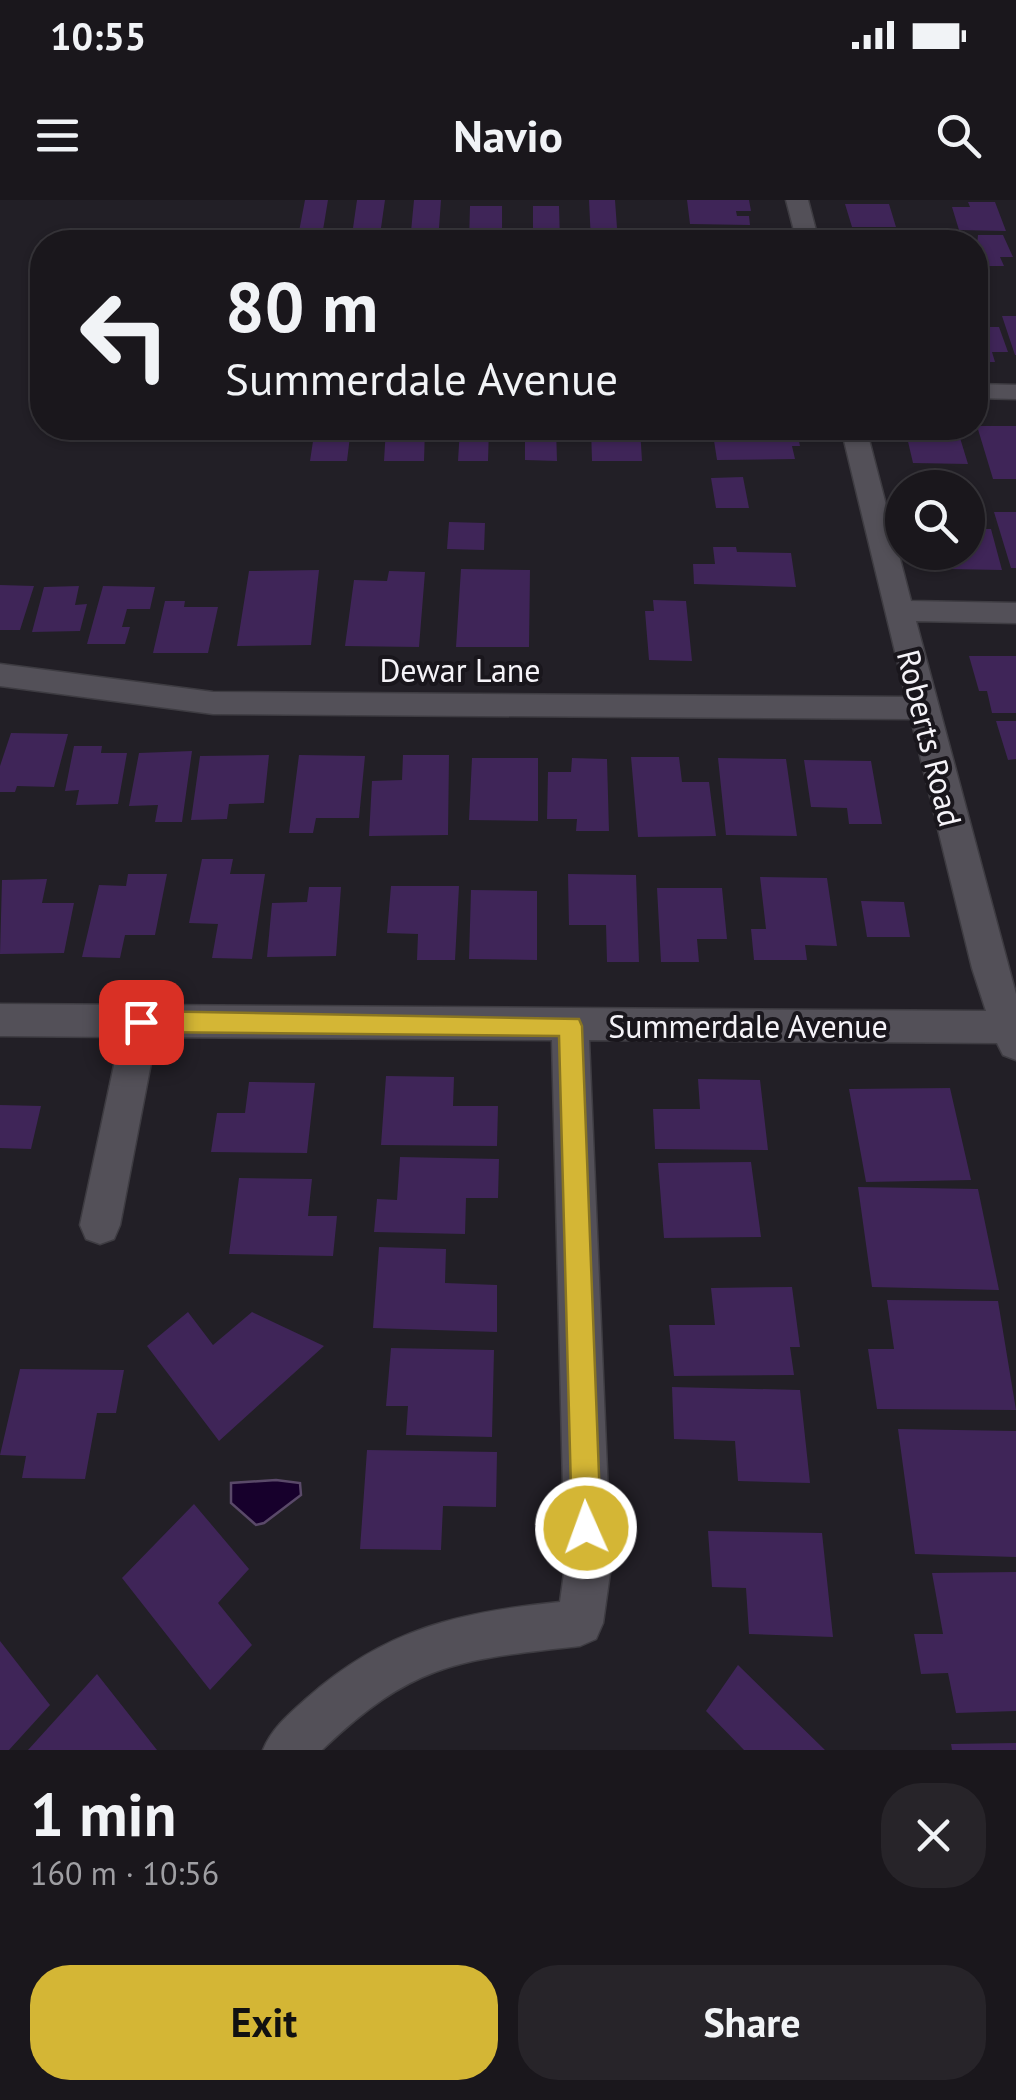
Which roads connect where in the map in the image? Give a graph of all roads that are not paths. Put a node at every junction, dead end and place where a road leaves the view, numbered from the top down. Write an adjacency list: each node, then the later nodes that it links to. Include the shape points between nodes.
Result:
1 (797, 200): 2 (street)
2 (805, 230)
3 (988, 391): 4 (street)
4 (1016, 392)
5 (856, 440): 6 (street, Roberts Road)
6 (898, 611): 7 (street); 9 (street, Roberts Road)
7 (1016, 613)
8 (0, 676): 9 (street, Dewar Lane, via 213,703)
9 (921, 708): 13 (street, Roberts Road, via 989,968)
10 (0, 1020): 11 (street, Summerdale Avenue)
11 (141, 1022): 12 (street, Summerdale Avenue); 14 (street)
12 (570, 1026): 13 (street, Summerdale Avenue); 15 (street, via 588,1566 580,1623 427,1648 332,1706)
13 (1014, 1033)
14 (100, 1224)
15 (286, 1750)

